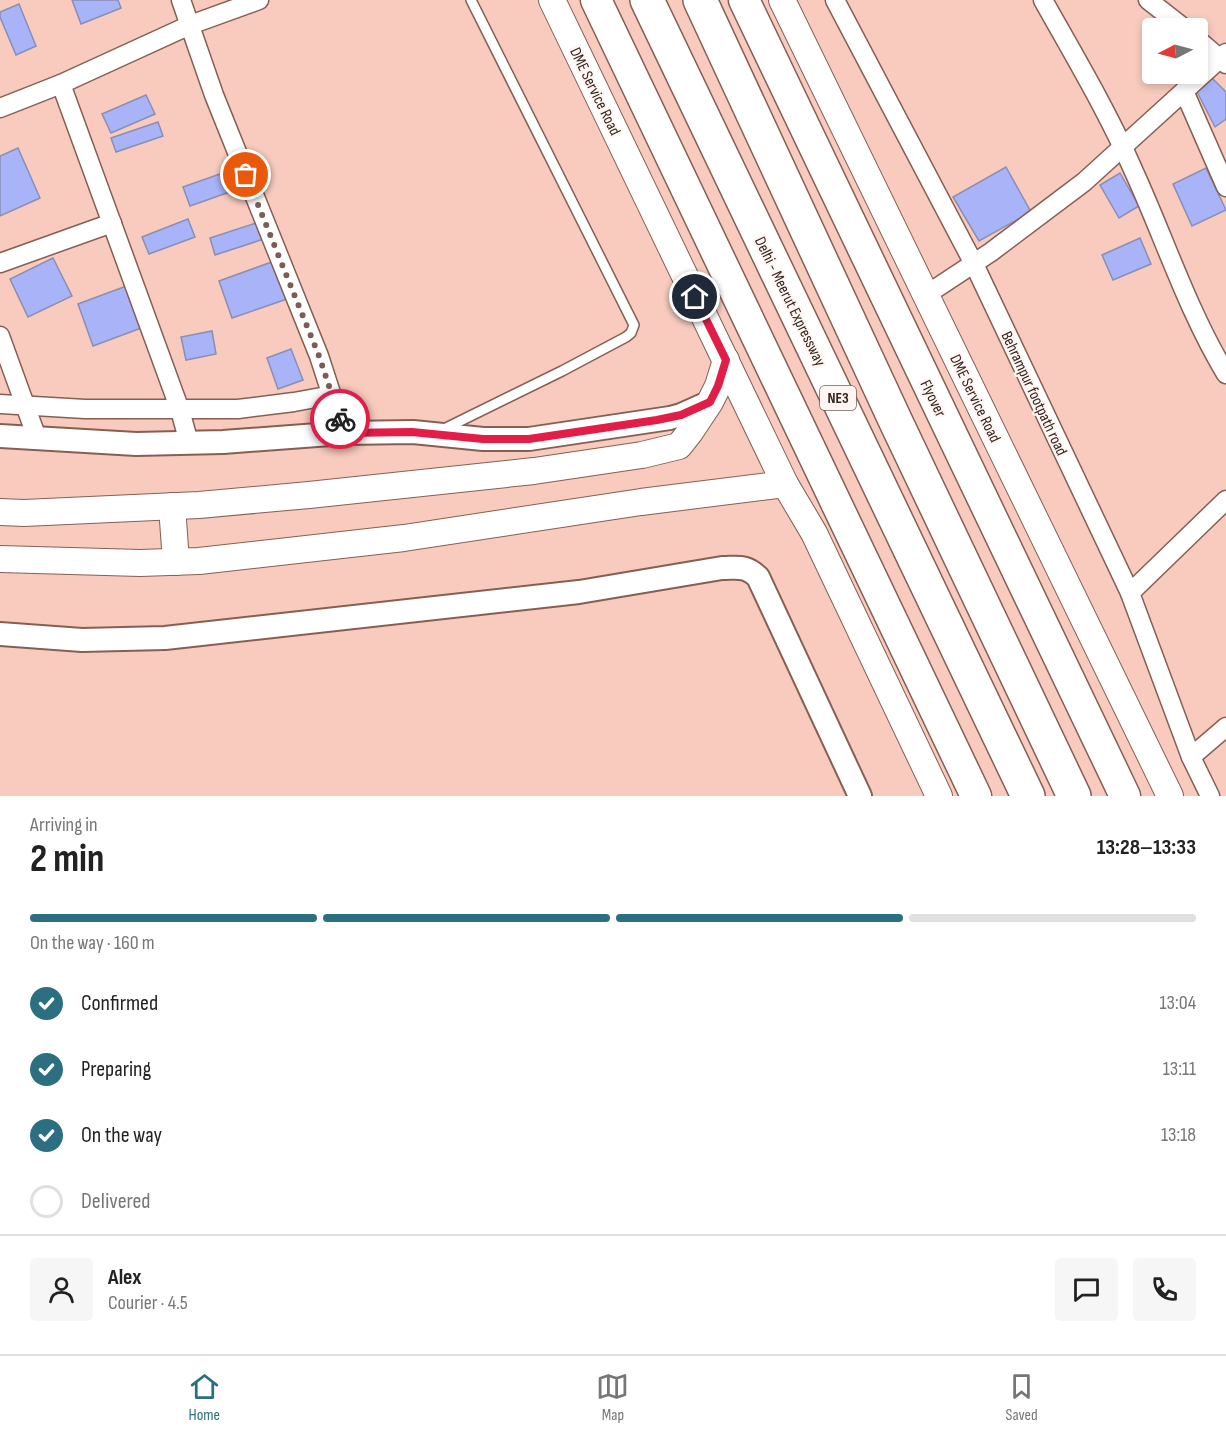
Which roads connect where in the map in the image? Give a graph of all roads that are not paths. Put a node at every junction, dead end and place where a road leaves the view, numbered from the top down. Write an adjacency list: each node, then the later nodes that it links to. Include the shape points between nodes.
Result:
1 (181, 0): 14 (street)
2 (259, 0): 14 (street)
3 (471, 0): 35 (lane, via 634,325 626,337)
4 (552, 0): 27 (main road, DME Service Road)
5 (596, 0): 51 (highway)
6 (647, 0): 52 (highway, Delhi - Meerut Expressway / NE3)
7 (700, 0): 53 (highway, NE3)
8 (744, 0): 54 (highway, Flyover)
9 (782, 0): 25 (main road, DME Service Road)
10 (835, 0): 24 (street, Behrampur footpath road)
11 (1042, 0): 20 (street)
12 (1148, 0): 13 (street)
13 (1171, 18)
14 (190, 26): 17 (street); 29 (street)
15 (1208, 47): 16 (street)
16 (1224, 58): 18 (street)
17 (61, 84): 19 (street); 22 (street)
18 (1184, 91): 20 (street); 21 (street)
19 (0, 108)
20 (1123, 146): 24 (street, via 1084,182); 28 (street, via 1179,278)
21 (1226, 187)
22 (112, 223): 23 (street); 33 (street)
23 (0, 263)
24 (974, 264): 25 (street); 45 (street, Behrampur footpath road)
25 (926, 295): 55 (main road, DME Service Road)
26 (0, 336): 32 (street)
27 (726, 360): 30 (main road); 39 (main road, DME Service Road)
28 (1226, 374)
29 (332, 395): 33 (street, via 238,409); 34 (street)
30 (710, 402): 35 (street, via 664,419 529,439); 41 (main road, via 679,446 642,454 438,482)
31 (0, 404): 32 (street)
32 (25, 406): 33 (street); 37 (street)
33 (180, 410): 38 (street)
34 (344, 433): 35 (street); 38 (street)
35 (433, 434)
36 (0, 436): 37 (street)
37 (37, 438): 38 (street)
38 (189, 443)
39 (785, 484): 44 (main road, via 404,538); 50 (main road, DME Service Road, via 814,533)
40 (1226, 500): 45 (street)
41 (172, 506): 42 (main road); 44 (main road)
42 (0, 512)
43 (0, 559): 44 (main road)
44 (176, 562)
45 (1130, 593): 48 (street, Behrampur footpath road)
46 (0, 634): 49 (street, via 82,640 165,638 579,591 741,568 758,577)
47 (1226, 727): 48 (street)
48 (1191, 757): 56 (street, Behrampur footpath road)
49 (860, 796)
50 (939, 796)
51 (976, 796)
52 (1028, 796)
53 (1074, 796)
54 (1125, 796)
55 (1170, 796)
56 (1210, 796)

